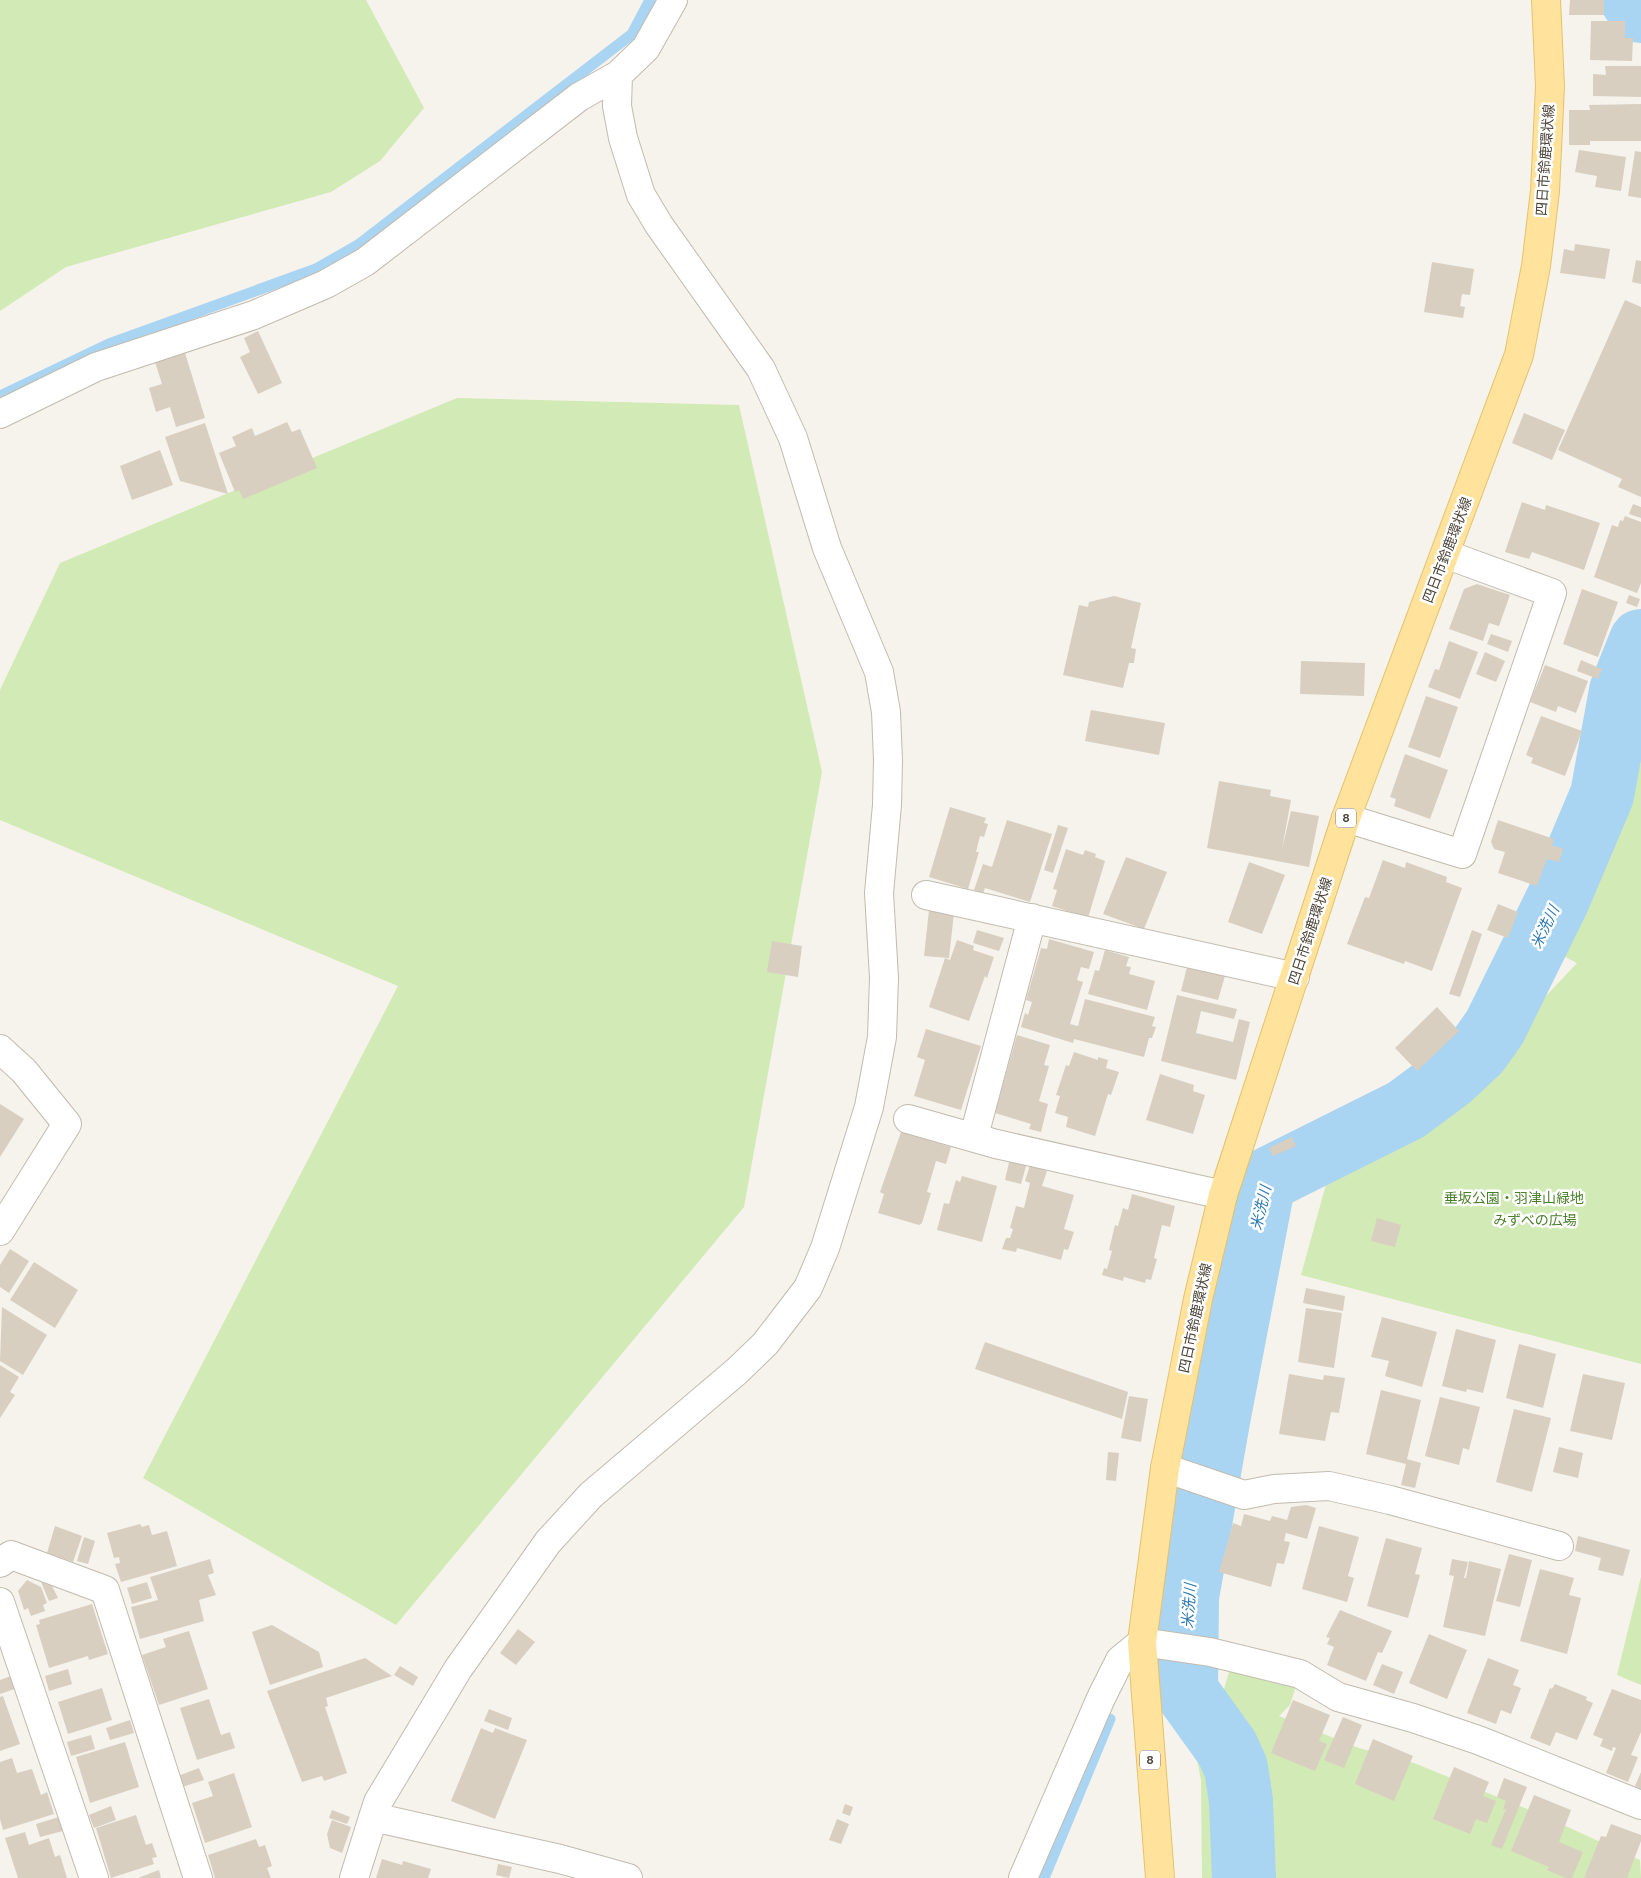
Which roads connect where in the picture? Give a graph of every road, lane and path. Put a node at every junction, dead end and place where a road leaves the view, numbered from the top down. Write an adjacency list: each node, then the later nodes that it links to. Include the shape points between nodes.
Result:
1 (673, 0): 3 (street, via 646,48)
2 (1546, 0): 5 (main road, 四日市鈴鹿環状線 / 8, via 1550,86 1545,191 1536,266 1519,355)
3 (618, 75): 4 (street, via 580,97 365,262 326,284 254,315 96,367); 21 (street, via 617,106 623,138 641,195 761,369 793,438 827,548 879,672 886,712 888,760 879,893 884,978 882,1037 869,1107 825,1248 808,1288 765,1344 591,1495 548,1542 458,1669 378,1802)
4 (0, 414)
5 (1445, 554): 6 (main road, 四日市鈴鹿環状線 / 8); 6 (street, via 1552,593 1462,854)
6 (1346, 818): 9 (main road, 四日市鈴鹿環状線 / 8)
7 (926, 895): 8 (street)
8 (1032, 918): 9 (street); 12 (street)
9 (1295, 977): 13 (main road, 四日市鈴鹿環状線 / 8)
10 (0, 1049): 14 (street, via 24,1071 66,1124)
11 (908, 1119): 12 (street)
12 (974, 1136): 13 (street, via 996,1144)
13 (1223, 1194): 15 (main road, 四日市鈴鹿環状線 / 8, via 1198,1299)
14 (0, 1231)
15 (1175, 1471): 16 (street, via 1244,1495 1274,1489 1329,1486); 19 (main road, 四日市鈴鹿環状線 / 8)
16 (1559, 1546)
17 (0, 1563): 23 (street, via 11,1555 105,1590)
18 (0, 1602): 22 (street)
19 (1154, 1644): 20 (street, via 1210,1652 1300,1674 1338,1697 1478,1740); 26 (street, via 1120,1660); 27 (main road, 四日市鈴鹿環状線 / 8)
20 (1641, 1805)
21 (374, 1817): 24 (street); 25 (street, via 560,1858)
22 (94, 1878)
23 (198, 1878)
24 (354, 1878)
25 (628, 1878)
26 (1023, 1878)
27 (1160, 1878)

